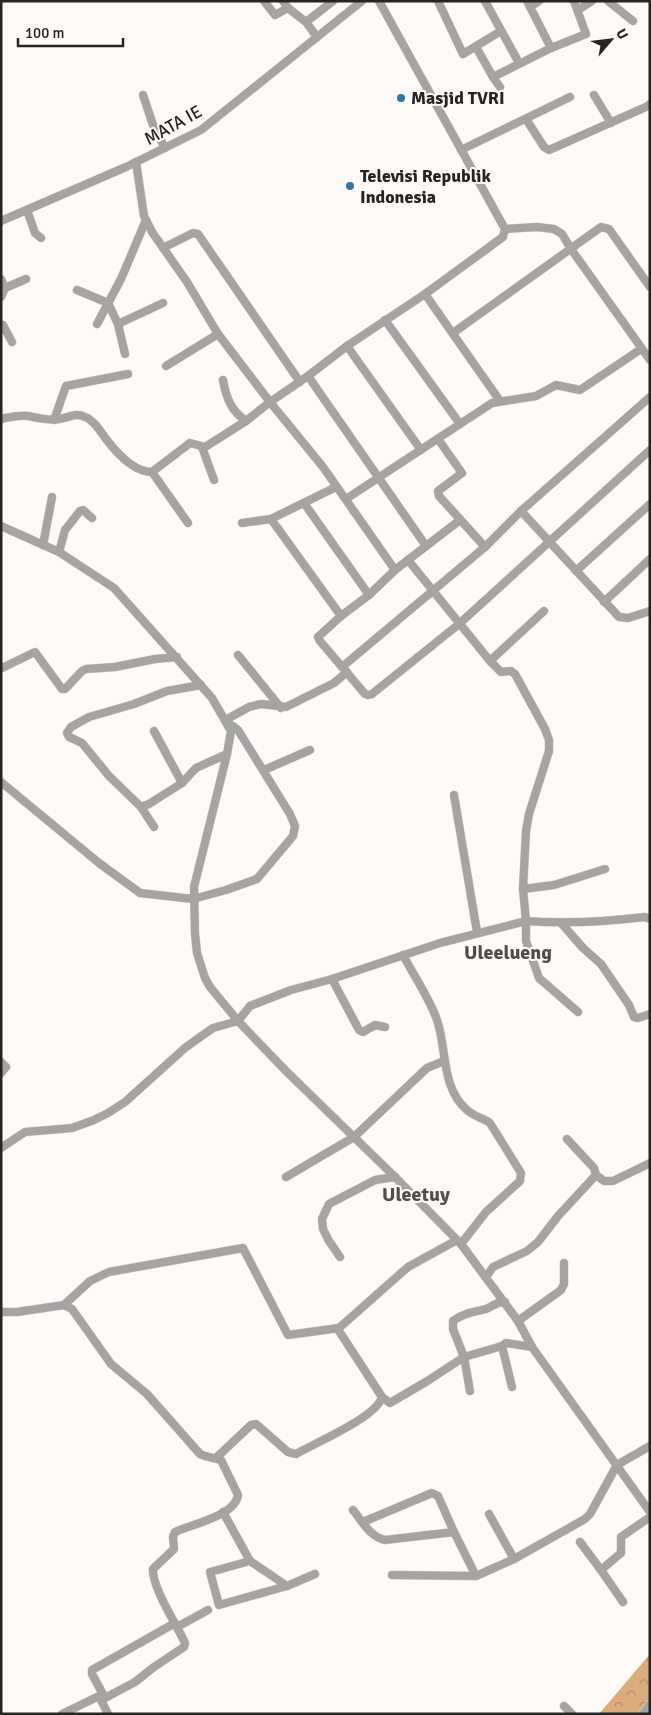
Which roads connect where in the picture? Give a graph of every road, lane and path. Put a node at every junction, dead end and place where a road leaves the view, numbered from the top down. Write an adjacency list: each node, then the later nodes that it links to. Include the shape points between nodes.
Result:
1 (264, 1): 11 (street, via 276,15)
2 (333, 1): 15 (street)
3 (362, 1): 17 (street, MATA IE)
4 (379, 1): 30 (street)
5 (438, 1): 18 (street, via 461,52)
6 (485, 1): 16 (street)
7 (539, 1): 12 (street)
8 (574, 1): 13 (street)
9 (592, 1): 13 (street)
10 (608, 1): 14 (street)
11 (286, 4): 15 (street)
12 (528, 4): 19 (street)
13 (578, 10): 19 (street, via 586,34)
14 (633, 21)
15 (306, 22): 17 (street)
16 (501, 31): 18 (street); 20 (street)
17 (317, 37): 29 (street, MATA IE, via 206,127)
18 (476, 47): 21 (street)
19 (551, 48): 20 (street)
20 (519, 63): 21 (street)
21 (493, 77): 22 (street)
22 (500, 88)
23 (143, 95): 29 (street)
24 (594, 95): 28 (street)
25 (570, 97): 27 (street)
26 (649, 108): 28 (street)
27 (526, 119): 28 (street, via 549,150); 30 (street)
28 (611, 123)
29 (165, 148): 31 (street, MATA IE)
30 (462, 150): 35 (street)
31 (132, 164): 32 (street, MATA IE); 33 (street)
32 (27, 210): 34 (street, MATA IE); 36 (street, via 35,233)
33 (146, 220): 37 (street); 46 (street)
34 (1, 221)
35 (505, 229): 38 (street, via 554,229 562,234); 44 (street, via 503,237)
36 (41, 238)
37 (163, 248): 53 (street); 63 (street, via 192,233 198,234)
38 (571, 249): 42 (street, via 606,227); 52 (street); 56 (street)
39 (1, 279): 41 (street)
40 (26, 279): 41 (street)
41 (5, 288): 45 (street)
42 (650, 288)
43 (77, 290): 46 (street)
44 (425, 294): 48 (street); 52 (street)
45 (1, 297)
46 (108, 303): 50 (street); 51 (street)
47 (163, 303): 51 (street)
48 (385, 320): 55 (street); 70 (street)
49 (2, 324): 54 (street)
50 (97, 324)
51 (118, 324): 57 (street)
52 (453, 332): 65 (street)
53 (218, 334): 59 (street); 66 (street)
54 (12, 342)
55 (347, 346): 61 (street); 73 (street)
56 (641, 348): 58 (street); 65 (street, via 580,390 556,386 536,396)
57 (125, 354)
58 (650, 360)
59 (166, 366)
60 (128, 374): 68 (street, via 66,386)
61 (308, 376): 63 (street); 76 (street)
62 (223, 380): 69 (street, via 230,406)
63 (300, 382): 66 (street)
64 (650, 397): 83 (street)
65 (500, 401): 70 (street)
66 (270, 402): 69 (street); 78 (street)
67 (1, 419): 68 (street, via 19,416)
68 (53, 420): 75 (street, via 76,414 88,418 133,466)
69 (246, 421): 72 (street)
70 (460, 424): 71 (street)
71 (438, 439): 73 (street); 86 (street, via 462,472 438,491)
72 (202, 447): 75 (street, via 190,443); 77 (street)
73 (421, 450): 76 (street)
74 (650, 450): 90 (street)
75 (152, 472): 87 (street)
76 (379, 477): 80 (street); 92 (street)
77 (214, 480)
78 (336, 487): 80 (street); 81 (street)
79 (52, 497): 91 (street)
80 (346, 499): 97 (street)
81 (304, 502): 85 (street); 100 (street)
82 (650, 504): 98 (street)
83 (521, 511): 90 (street); 93 (street)
84 (92, 518): 94 (street, via 80,510 65,530)
85 (271, 519): 88 (street); 104 (street)
86 (460, 520): 92 (street); 93 (street)
87 (188, 523)
88 (242, 523)
89 (1, 526): 91 (street)
90 (548, 542): 98 (street); 105 (street)
91 (43, 545): 94 (street)
92 (426, 546): 96 (street)
93 (485, 548): 99 (street)
94 (59, 552): 107 (street, via 114,588)
95 (650, 559): 101 (street)
96 (408, 560): 97 (street); 99 (street)
97 (395, 570): 100 (street)
98 (576, 571): 101 (street)
99 (433, 592): 105 (street); 110 (street)
100 (369, 595): 104 (street)
101 (604, 602): 102 (street, via 619,617 628,618)
102 (650, 610)
103 (544, 611): 108 (street)
104 (341, 616): 110 (street, via 318,638)
105 (459, 624): 108 (street); 110 (street, via 370,695 365,694)
106 (238, 655): 112 (street)
107 (177, 657): 109 (street, via 86,669 65,689 35,652); 111 (street)
108 (490, 661): 124 (street, via 501,672 515,674 549,740 549,752 527,823)
109 (2, 668)
110 (345, 670): 112 (street, via 334,683)
111 (201, 685): 113 (street); 121 (street, via 167,691 89,717 67,730 68,736 82,743 109,776)
112 (281, 708): 113 (street, via 267,704 249,707 229,718)
113 (230, 729): 116 (street); 117 (street, via 233,726 238,730)
114 (154, 731): 119 (street)
115 (310, 750): 117 (street)
116 (227, 754): 119 (street, via 196,768); 125 (street, via 195,879)
117 (264, 770): 125 (street, via 290,814 295,826 293,836 257,879)
118 (1, 782): 125 (street, via 140,893)
119 (182, 783): 121 (street)
120 (454, 795): 129 (street)
121 (141, 807): 122 (street)
122 (154, 827)
123 (605, 869): 124 (street, via 554,885)
124 (523, 889): 127 (street)
125 (193, 899): 134 (street, via 202,970 210,986)
126 (650, 919): 128 (street)
127 (526, 920): 128 (street); 129 (street); 132 (street, via 526,941 539,978)
128 (562, 924): 133 (street, via 601,964 634,1017)
129 (477, 932): 130 (street)
130 (403, 955): 131 (street); 136 (street, via 437,1020)
131 (332, 978): 134 (street, via 250,1006); 135 (street, via 360,1030 363,1032 375,1025)
132 (578, 1012)
133 (650, 1014)
134 (238, 1021): 139 (street); 141 (street, via 213,1028 186,1047 125,1102 108,1113 72,1128 25,1132)
135 (385, 1027)
136 (444, 1061): 139 (street, via 427,1068); 146 (street, via 457,1099 468,1112 490,1123 522,1175 520,1181)
137 (1, 1062): 138 (street, via 6,1067)
138 (1, 1073)
139 (354, 1137): 144 (street); 145 (street)
140 (567, 1139): 143 (street, via 594,1168)
141 (1, 1148)
142 (650, 1163): 143 (street, via 610,1182)
143 (596, 1175): 149 (street, via 538,1242 527,1251 493,1267)
144 (286, 1177)
145 (395, 1177): 146 (street); 147 (street, via 375,1180 329,1204 322,1218 323,1229)
146 (459, 1242): 149 (street); 156 (street, via 408,1267)
147 (340, 1257)
148 (564, 1263): 155 (street, via 561,1290)
149 (486, 1277): 151 (street)
150 (73, 1297): 152 (street); 153 (street); 156 (street, via 90,1281 109,1272 243,1248 288,1335)
151 (505, 1302): 155 (street); 159 (street, via 471,1311 453,1321)
152 (64, 1305): 153 (street); 154 (street)
153 (72, 1309): 164 (street, via 111,1364 147,1394 200,1454)
154 (1, 1312)
155 (518, 1321): 158 (street)
156 (340, 1328): 162 (street)
157 (502, 1346): 158 (street, via 506,1343); 159 (street); 160 (street)
158 (532, 1347): 165 (street)
159 (464, 1357): 161 (street); 162 (street, via 393,1402)
160 (512, 1387)
161 (470, 1392)
162 (382, 1397): 164 (street, via 365,1417 296,1454 288,1452 256,1424)
163 (650, 1446): 165 (street)
164 (216, 1458): 167 (street, via 221,1460 238,1495)
165 (617, 1465): 168 (street); 174 (street, via 585,1519)
166 (353, 1510): 171 (street)
167 (223, 1512): 175 (street); 183 (street, via 175,1532 174,1549 153,1569 163,1602)
168 (650, 1512)
169 (489, 1514): 174 (street)
170 (650, 1517): 176 (street, via 621,1537 621,1554)
171 (363, 1522): 172 (street, via 373,1535 385,1540); 172 (street, via 432,1494 438,1496)
172 (454, 1532): 179 (street)
173 (580, 1542): 176 (street)
174 (514, 1559): 179 (street)
175 (250, 1561): 180 (street); 180 (street, via 210,1572 219,1605)
176 (601, 1570): 181 (street)
177 (316, 1574): 180 (street)
178 (392, 1575): 179 (street)
179 (476, 1576)
180 (287, 1586)
181 (623, 1602)
182 (208, 1610): 183 (street)
183 (176, 1625): 184 (street, via 185,1643 182,1650 135,1682); 184 (street, via 92,1670)
184 (102, 1697): 187 (street); 189 (street)
185 (650, 1704): 191 (street)
186 (564, 1706): 190 (street)
187 (75, 1711): 188 (street)
188 (62, 1714)
189 (108, 1714)
190 (572, 1714)
191 (643, 1714)

